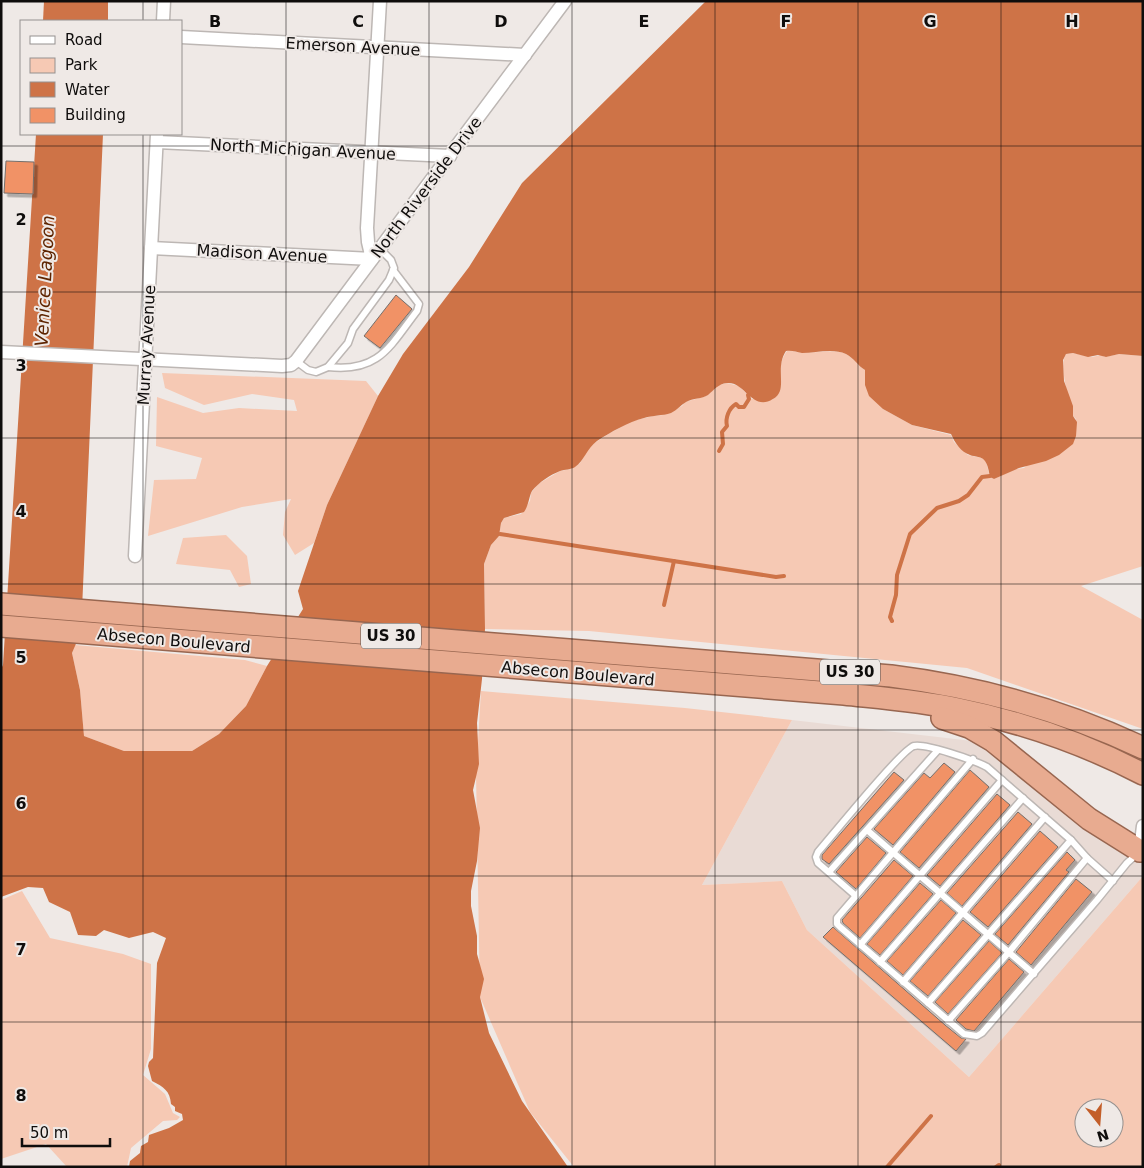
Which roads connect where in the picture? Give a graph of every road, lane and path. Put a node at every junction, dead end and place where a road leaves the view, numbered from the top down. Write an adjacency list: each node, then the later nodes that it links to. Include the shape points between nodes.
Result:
1 (164, 1): 4 (street)
2 (380, 1): 6 (street)
3 (565, 1): 7 (street, North Riverside Drive)
4 (163, 20)
5 (182, 37): 6 (street, Emerson Avenue)
6 (378, 47): 7 (street, Emerson Avenue); 9 (street)
7 (524, 55): 10 (street, North Riverside Drive)
8 (157, 138): 9 (street, North Michigan Avenue); 11 (street, Murray Avenue)
9 (371, 153): 10 (street, North Michigan Avenue); 12 (street, via 367,228 368,242)
10 (450, 156): 12 (street, North Riverside Drive)
11 (151, 248): 12 (street, Madison Avenue); 15 (street, Murray Avenue)
12 (376, 254): 13 (lane, via 391,260); 16 (street, North Riverside Drive)
13 (393, 270): 17 (lane, via 353,329 348,343); 17 (lane, via 419,304 417,311 383,355 366,364 345,369)
14 (1, 352): 15 (street)
15 (145, 359): 16 (street, via 282,366); 18 (street, Murray Avenue)
16 (296, 361): 17 (lane, via 316,372)
17 (328, 367)
18 (135, 556)
19 (1, 604): 22 (highway, Absecon Boulevard / US 30, via 931,681 1057,713)
20 (1, 626): 21 (highway, Absecon Boulevard / US 30)
21 (875, 697): 25 (highway, Absecon Boulevard / US 30, via 958,709 1000,719 1082,746); 32 (highway, via 956,722 982,734 1082,813)
22 (1143, 748)
23 (938, 750): 24 (lane); 30 (lane); 35 (lane, via 913,746 906,751 818,852 818,863)
24 (973, 760): 26 (lane); 33 (lane)
25 (1143, 774)
26 (1002, 780): 27 (lane); 36 (lane)
27 (1023, 798): 28 (lane); 38 (lane)
28 (1045, 817): 31 (lane); 40 (lane)
29 (1143, 826): 32 (street)
30 (867, 830): 33 (lane); 35 (lane)
31 (1071, 840): 34 (lane); 41 (lane)
32 (1142, 850): 37 (lane)
33 (893, 852): 36 (lane); 39 (lane)
34 (1087, 858): 37 (lane); 43 (lane)
35 (829, 872): 39 (lane)
36 (920, 875): 38 (lane); 42 (lane)
37 (1113, 881): 45 (lane)
38 (940, 893): 40 (lane); 44 (lane)
39 (856, 896): 42 (lane, via 837,918 837,924)
40 (963, 912): 41 (lane); 46 (lane)
41 (988, 934): 43 (lane); 47 (lane)
42 (860, 945): 44 (lane)
43 (1009, 952): 45 (lane); 48 (lane)
44 (880, 962): 46 (lane)
45 (1034, 974): 48 (lane, via 977,1036 964,1034)
46 (903, 982): 47 (lane)
47 (928, 1003): 48 (lane)
48 (948, 1021)

